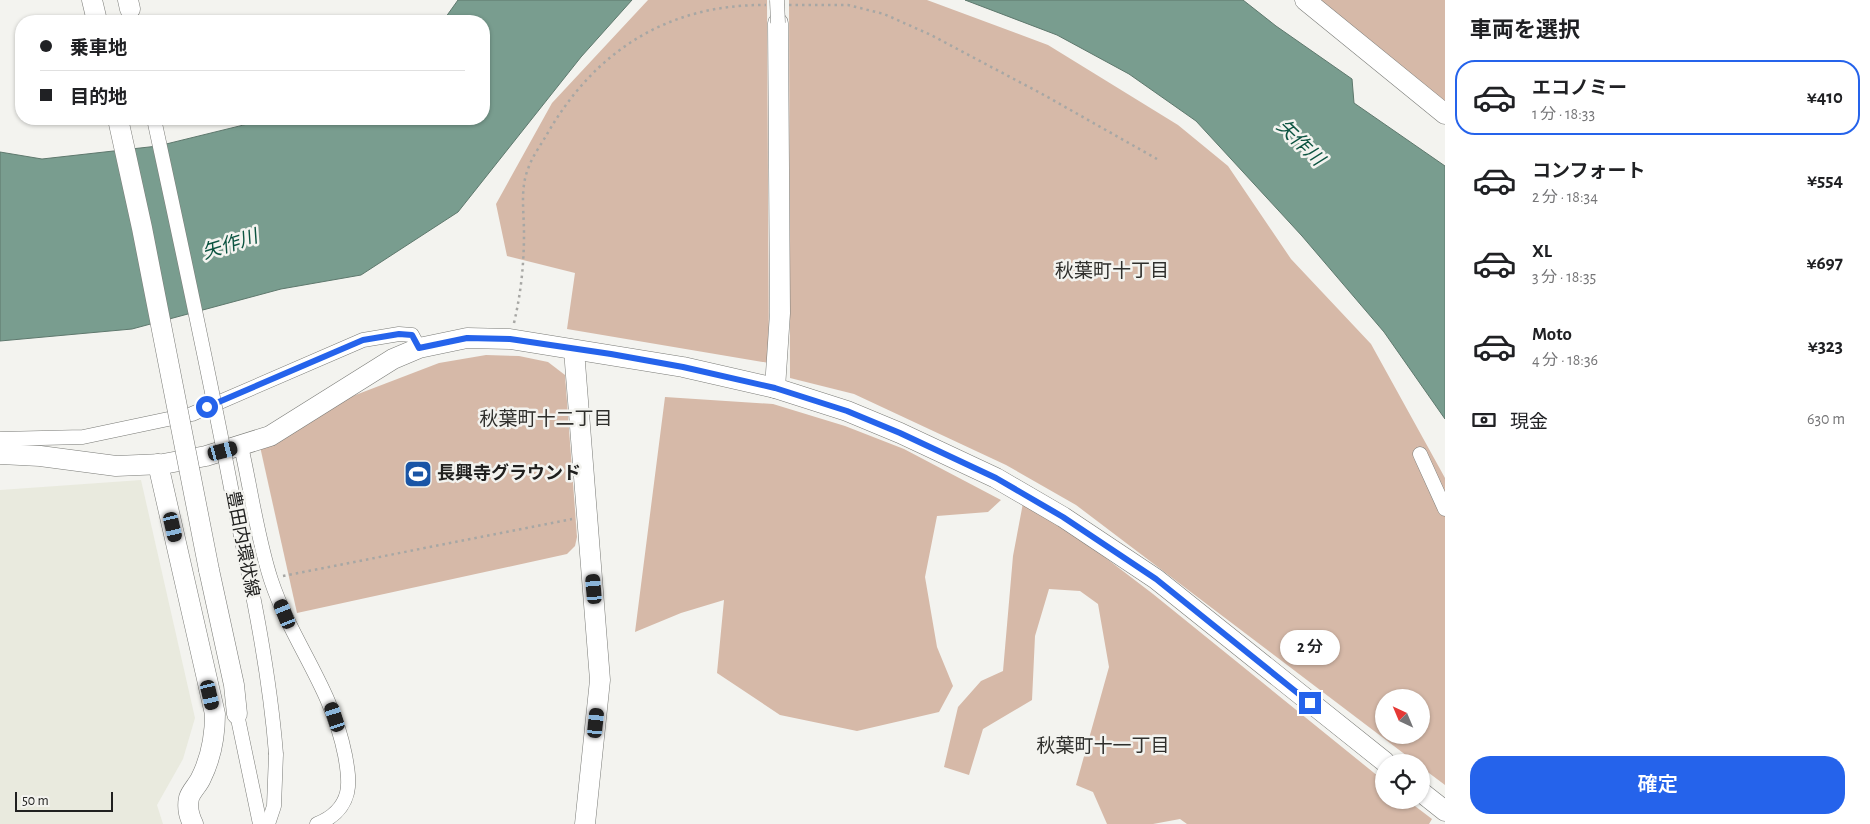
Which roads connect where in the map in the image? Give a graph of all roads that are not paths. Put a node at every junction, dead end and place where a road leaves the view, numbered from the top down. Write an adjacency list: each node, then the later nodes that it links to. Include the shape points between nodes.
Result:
1 (92, 0): 4 (street)
2 (777, 0): 5 (street, bridge)
3 (1305, 0): 6 (street)
4 (96, 15)
5 (778, 23): 11 (street, via 780,313)
6 (1445, 114)
7 (119, 125): 18 (street, 豊田内環状線, bridge, via 234,685)
8 (155, 125): 24 (street, 豊田内環状線, bridge, via 204,347 272,704 276,754 274,806)
9 (419, 348): 10 (street, via 467,338 510,339); 12 (street, via 412,335 363,340 192,414 83,437); 13 (street, via 378,368 276,433)
10 (574, 350): 11 (street, via 683,367); 26 (street, via 600,680)
11 (775, 388): 19 (street, via 847,411 900,433 996,478 1063,517 1156,579)
12 (0, 439)
13 (241, 446): 16 (street); 25 (street, via 273,585 329,699 341,736 347,792 340,808)
14 (0, 454): 16 (street, via 116,466)
15 (1420, 454): 17 (street)
16 (158, 464): 22 (street, via 215,714 215,732 206,766 190,797 188,811)
17 (1445, 509)
18 (237, 714): 23 (street)
19 (1375, 754)
20 (1430, 799): 21 (street)
21 (1445, 811)
22 (193, 824)
23 (260, 824)
24 (268, 824)
25 (317, 824)
26 (585, 824)

